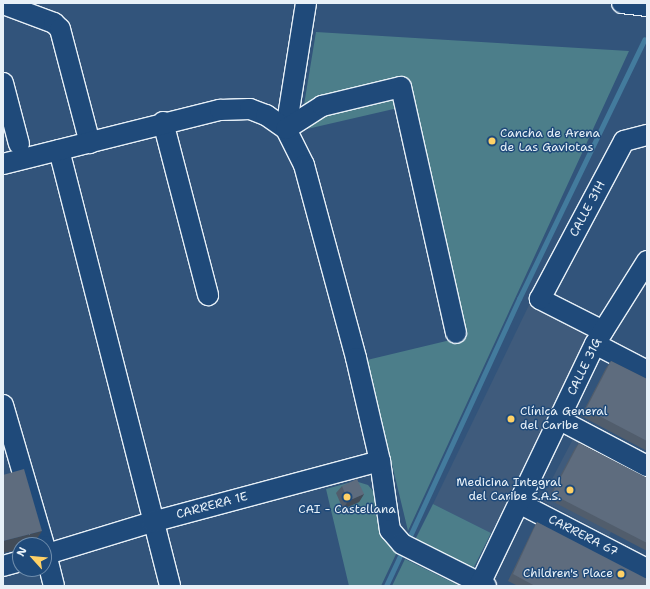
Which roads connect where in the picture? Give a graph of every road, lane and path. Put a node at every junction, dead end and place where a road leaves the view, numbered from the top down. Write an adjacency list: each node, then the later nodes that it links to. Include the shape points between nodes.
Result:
1 (306, 3): 7 (street)
2 (622, 3): 4 (street)
3 (3, 4): 9 (street, via 54,23 60,29)
4 (647, 6)
5 (3, 84): 10 (street)
6 (164, 122): 7 (street, via 220,110 250,109 266,115); 9 (street); 14 (street)
7 (286, 129): 15 (street, via 322,106 400,87); 20 (street, via 304,165 356,358)
8 (647, 135): 16 (street, CALLE 31H, via 624,141 540,299)
9 (90, 143): 11 (street)
10 (18, 144)
11 (59, 150): 12 (street); 23 (street)
12 (3, 164)
13 (647, 261): 16 (street, CALLE 31G)
14 (208, 295)
15 (456, 333)
16 (599, 338): 17 (street); 19 (street, CALLE 31G)
17 (647, 371)
18 (3, 405): 24 (street)
19 (560, 420): 21 (street); 22 (street, CALLE 31G)
20 (380, 461): 23 (street, CARRERA 1E); 27 (street, via 390,530 402,544)
21 (647, 466)
22 (519, 503): 26 (street, CARRERA 67); 27 (street, CALLE 31G)
23 (152, 522): 25 (street, CARRERA 1E); 28 (street)
24 (40, 537)
25 (52, 548)
26 (647, 569)
27 (482, 585)
28 (170, 586)

